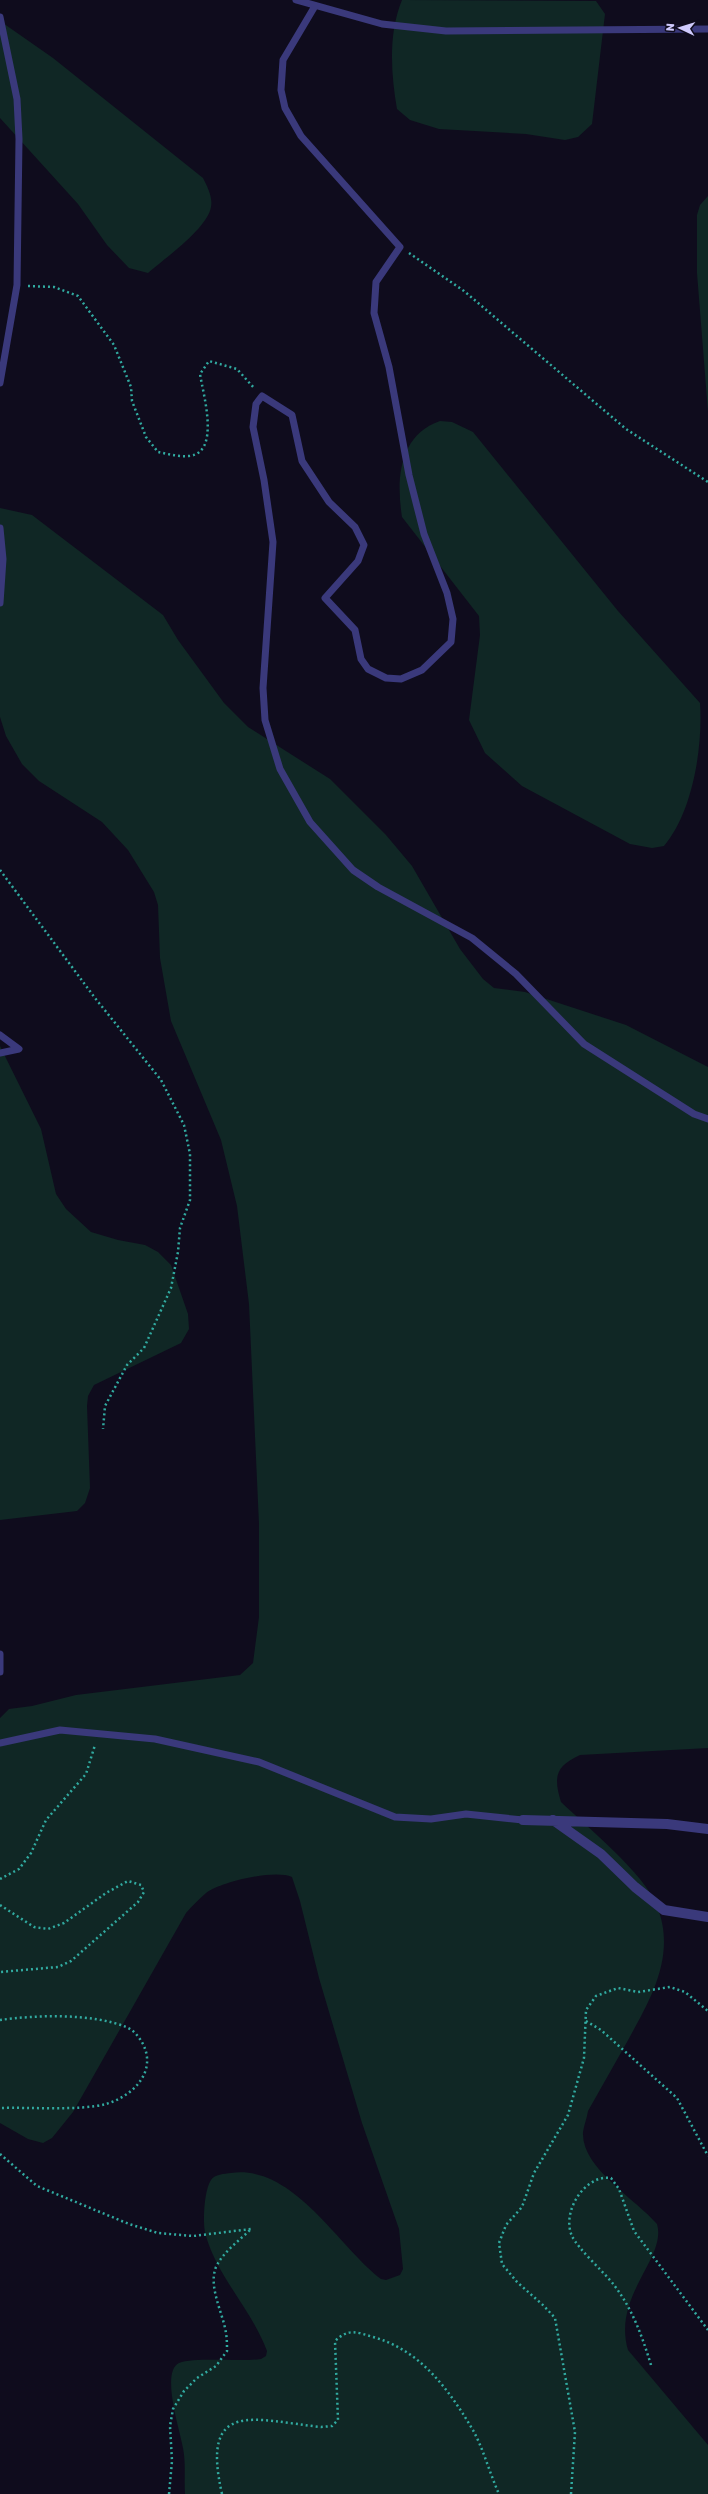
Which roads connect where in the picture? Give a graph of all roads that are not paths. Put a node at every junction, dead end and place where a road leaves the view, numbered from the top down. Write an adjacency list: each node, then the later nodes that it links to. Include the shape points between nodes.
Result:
1 (296, 0): 2 (lane)
2 (315, 6): 4 (lane, via 382,24 446,32); 10 (lane, via 283,60 281,90 285,108 301,136 400,247 376,282 374,313 390,367 411,482 424,534 447,593 453,619 451,642 422,670 401,680 386,678 368,669 361,659 355,630 325,598 358,561 364,545 355,527 329,502 302,461 292,415 262,396 256,404 253,428 273,542 263,688 265,720 280,769 310,822 353,870 378,887 472,938 516,974 584,1044 694,1114)
3 (0, 17): 5 (lane, via 17,99 19,139 17,285)
4 (708, 29)
5 (0, 383)
6 (0, 528): 7 (lane, via 3,559)
7 (0, 603)
8 (0, 1035): 9 (lane, via 18,1049)
9 (0, 1053)
10 (708, 1119)
11 (0, 1654): 12 (lane)
12 (0, 1672)
13 (0, 1743): 14 (lane, via 60,1730 155,1739 259,1762 395,1817 431,1819 466,1814)
14 (523, 1820): 15 (street)
15 (553, 1820): 16 (street, via 667,1824); 17 (street, via 600,1854 664,1910)
16 (708, 1829)
17 (708, 1917)

